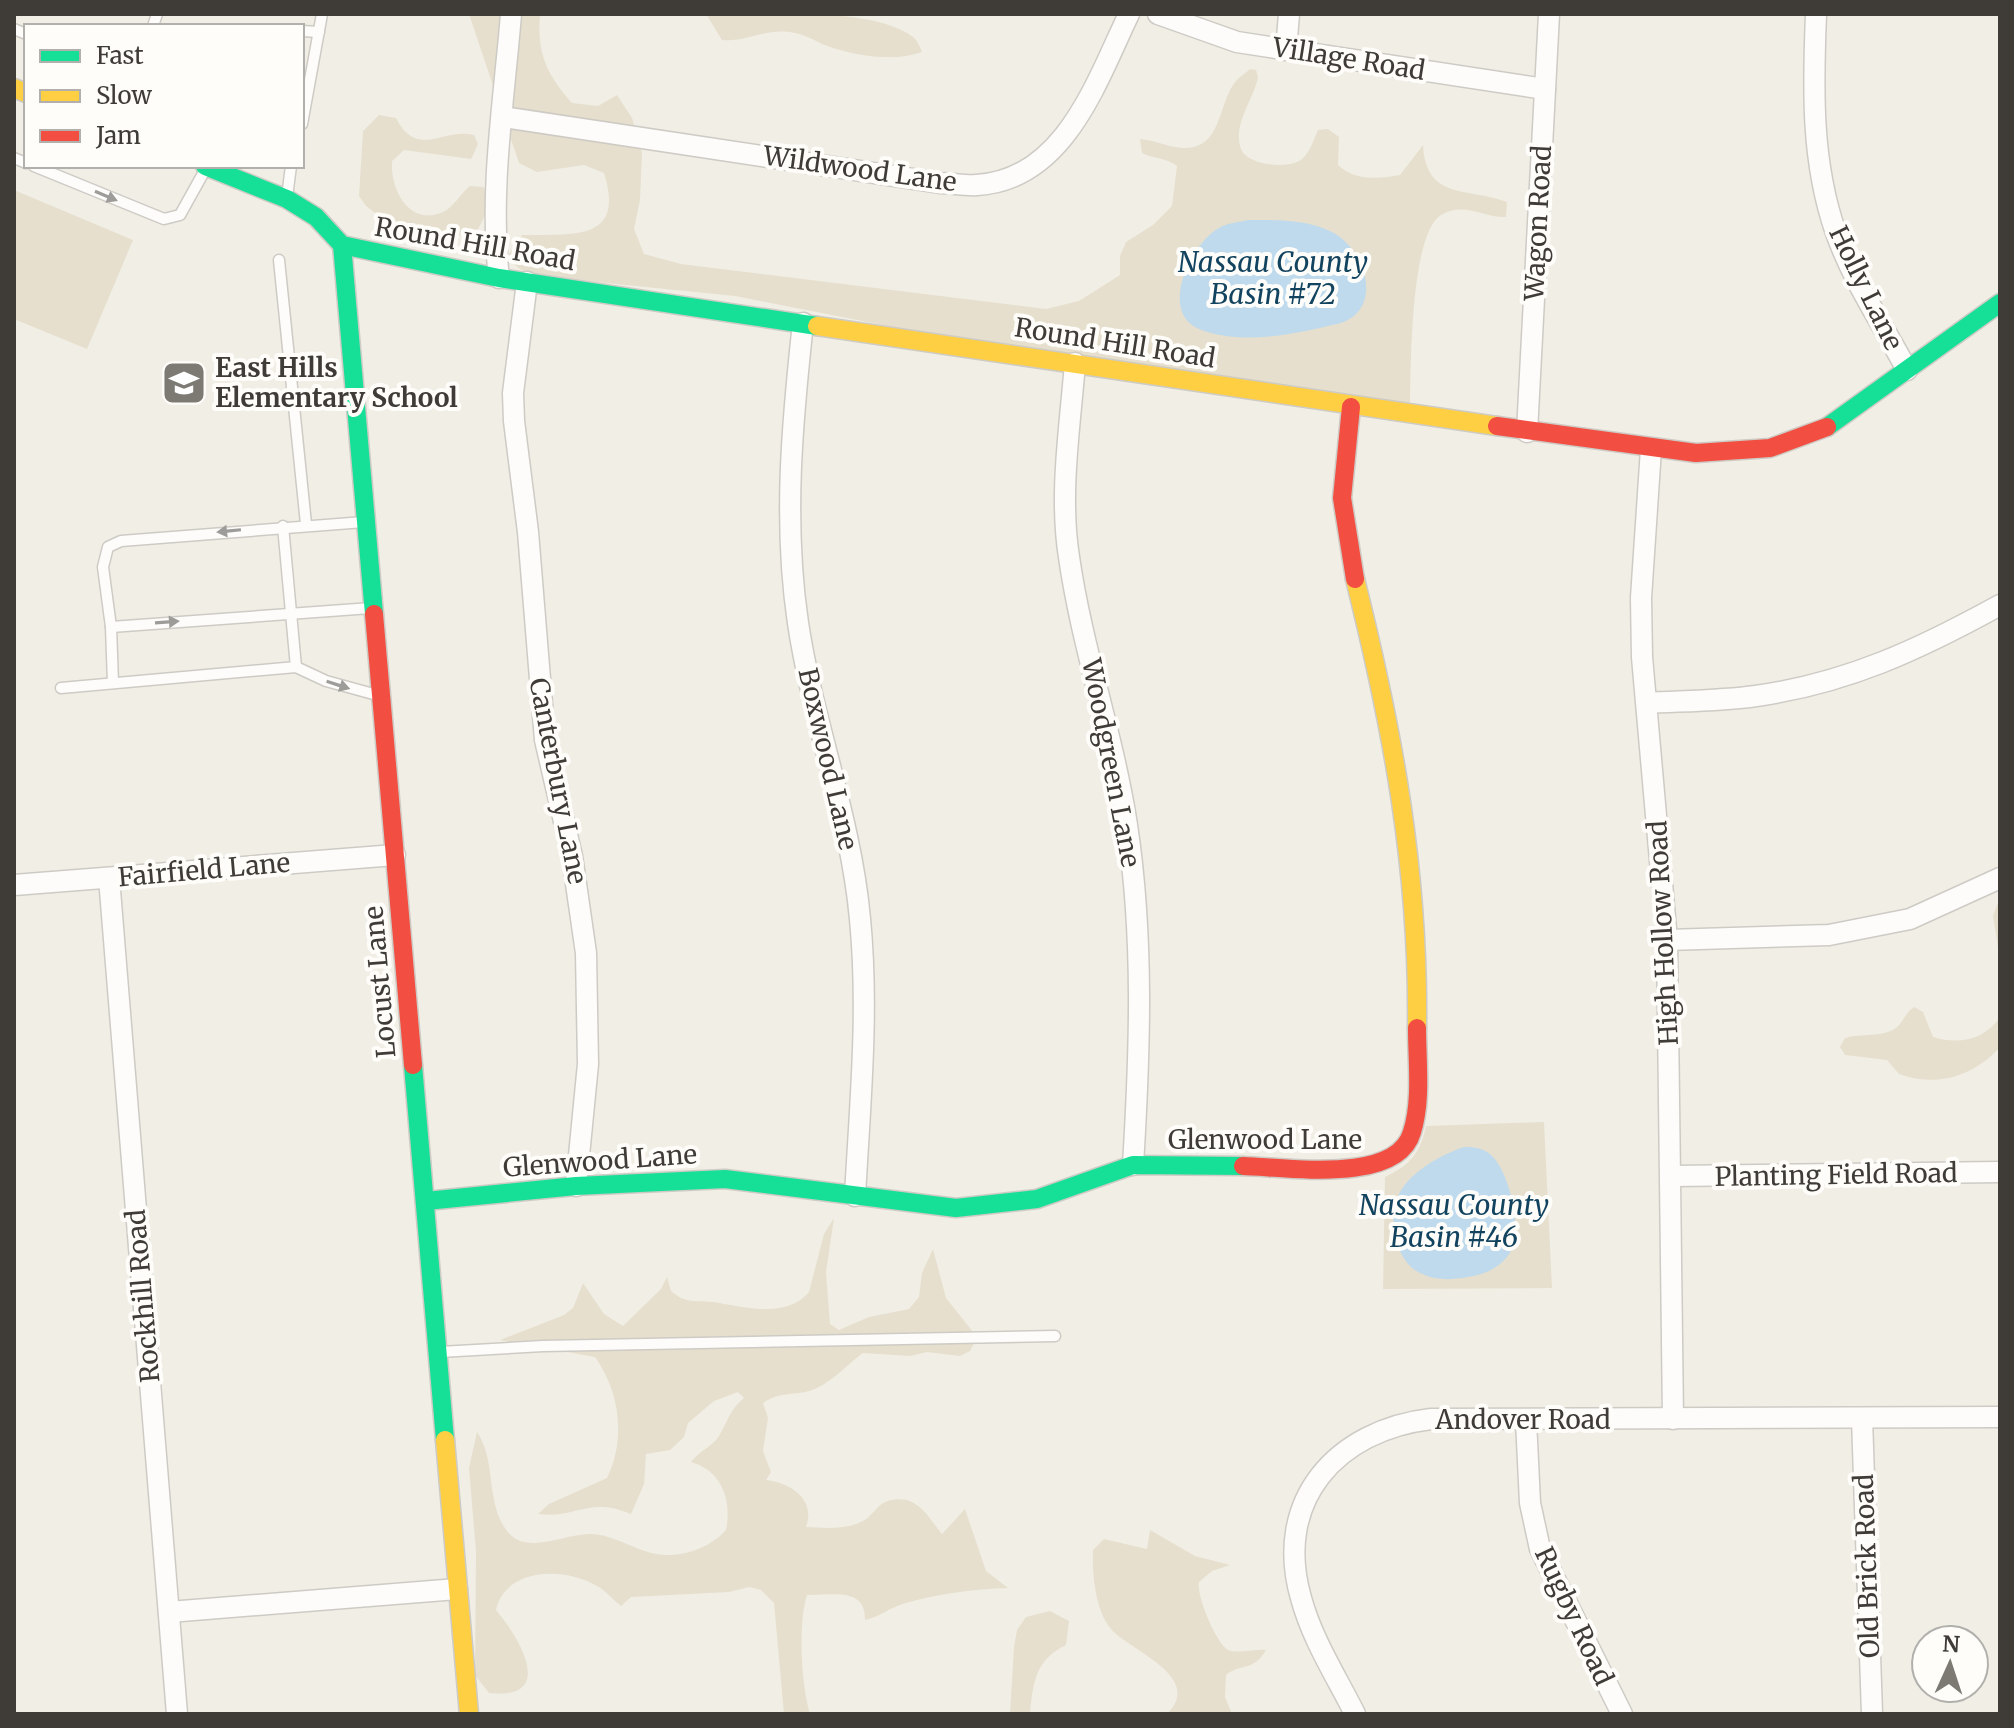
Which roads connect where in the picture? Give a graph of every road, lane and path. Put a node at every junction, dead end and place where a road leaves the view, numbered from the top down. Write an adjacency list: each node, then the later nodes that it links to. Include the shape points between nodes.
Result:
1 (322, 14): 9 (lane)
2 (511, 14): 13 (street)
3 (1129, 14): 13 (street, Wildwood Lane, via 1062,141 1024,171 978,185)
4 (1158, 14): 10 (street, Village Road, via 1208,34)
5 (1289, 14): 10 (street)
6 (1549, 14): 11 (street, Wagon Road)
7 (1816, 14): 26 (street, Holly Lane, via 1813,109 1822,183 1848,261)
8 (304, 31): 9 (lane)
9 (319, 32): 12 (lane)
10 (1286, 50): 11 (street, Village Road)
11 (1545, 89): 28 (street, Wagon Road)
12 (304, 113)
13 (503, 117): 21 (street, via 494,236)
14 (39, 168): 15 (lane, one-way to 15, via 164,219 180,215)
15 (205, 168)
16 (211, 168): 18 (street, Round Hill Road)
17 (291, 168): 18 (lane)
18 (287, 199): 19 (street, Round Hill Road, via 316,217)
19 (342, 245): 21 (street, Round Hill Road); 30 (street, Locust Lane)
20 (279, 260): 31 (lane)
21 (499, 278): 22 (street, Round Hill Road)
22 (527, 282): 24 (street, Round Hill Road); 50 (street, Canterbury Lane, via 514,421 545,740 572,856 586,953 588,1064)
23 (2000, 303): 26 (street, Round Hill Road)
24 (803, 323): 25 (street, Round Hill Road); 51 (street, Boxwood Lane, via 789,528 798,624 842,802 860,918 865,1030)
25 (1075, 363): 27 (street, Round Hill Road); 47 (street, Woodgreen Lane, via 1065,502 1068,555 1113,745 1136,904 1141,1038)
26 (1907, 370): 29 (street, Round Hill Road, via 1834,424 1801,439 1737,453)
27 (1351, 407): 28 (street, Round Hill Road); 47 (street, Glenwood Lane, via 1343,525 1390,723 1412,881 1418,1011 1412,1131 1397,1156 1368,1168)
28 (1527, 432): 29 (street, Round Hill Road)
29 (1651, 449): 41 (street, High Hollow Road, via 1641,598)
30 (366, 521): 31 (lane); 34 (street, Locust Lane)
31 (306, 524): 32 (lane)
32 (283, 526): 35 (lane); 36 (lane, one-way to 36, via 121,541 108,547 103,567)
33 (2000, 605): 41 (street, via 1906,655 1820,684 1754,697)
34 (374, 608): 35 (lane); 40 (street, Locust Lane)
35 (292, 613): 36 (lane, one-way to 35); 37 (lane)
36 (111, 627): 38 (lane)
37 (296, 667): 38 (lane); 40 (lane, one-way to 40)
38 (113, 683): 39 (lane)
39 (61, 688)
40 (381, 695): 42 (street, Locust Lane)
41 (1647, 703): 46 (street, High Hollow Road)
42 (395, 855): 43 (street, Fairfield Lane); 52 (street, Locust Lane)
43 (109, 878): 45 (street, Fairfield Lane); 60 (street, Rockhill Road)
44 (2000, 878): 46 (street, via 1910,919 1829,935)
45 (14, 885)
46 (1667, 940): 49 (street, High Hollow Road)
47 (1133, 1165): 51 (street, Glenwood Lane, via 1005,1205 956,1208)
48 (2000, 1172): 49 (street, Planting Field Road)
49 (1672, 1176): 57 (street, High Hollow Road)
50 (576, 1186): 51 (street, Glenwood Lane, via 725,1179); 52 (street, Glenwood Lane)
51 (855, 1196)
52 (426, 1201): 54 (street, Locust Lane)
53 (1055, 1336): 54 (lane)
54 (438, 1352): 59 (street, Locust Lane)
55 (2000, 1417): 56 (street, Andover Road)
56 (1862, 1418): 57 (street, Andover Road); 65 (street, Old Brick Road)
57 (1673, 1419): 58 (street, Andover Road)
58 (1526, 1420): 63 (street, Andover Road, via 1431,1419 1380,1429 1331,1461 1306,1498 1298,1528 1300,1595); 64 (street, Rugby Road, via 1530,1503 1540,1549)
59 (457, 1589): 60 (street); 62 (street, Locust Lane)
60 (169, 1612): 61 (street, Rockhill Road)
61 (177, 1714)
62 (469, 1714)
63 (1355, 1714)
64 (1622, 1714)
65 (1872, 1714)

